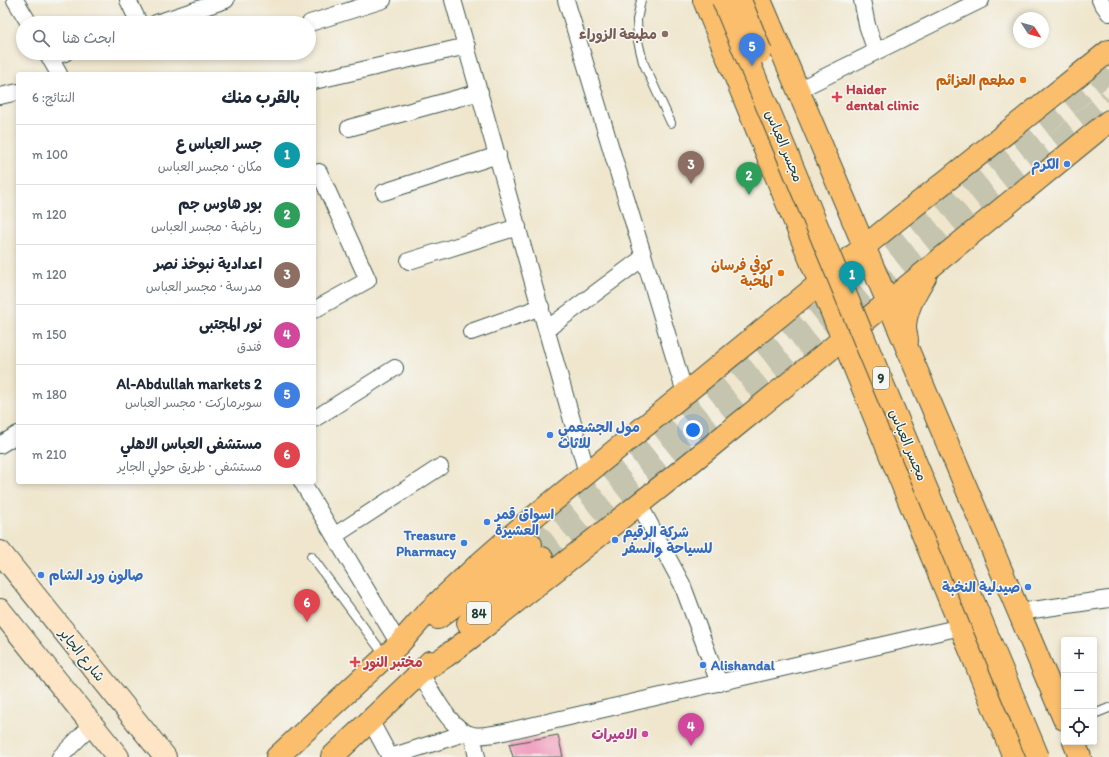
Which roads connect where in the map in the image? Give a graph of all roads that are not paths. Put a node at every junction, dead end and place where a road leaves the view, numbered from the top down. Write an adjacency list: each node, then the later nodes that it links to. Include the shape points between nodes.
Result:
1 (15, 0): 16 (street)
2 (128, 0): 17 (street)
3 (226, 0): 18 (street)
4 (383, 0): 19 (street)
5 (453, 0): 20 (street)
6 (566, 0): 41 (street)
7 (642, 0): 31 (lane, via 637,20 638,41 643,62)
8 (704, 0): 39 (highway)
9 (723, 0): 88 (highway, مجسر العباس / 9, bridge)
10 (740, 0): 89 (highway, مجسر العباس / 9, bridge)
11 (760, 0): 26 (highway)
12 (862, 0): 22 (street)
13 (981, 0): 22 (street)
14 (1100, 0): 15 (street)
15 (1109, 13)
16 (25, 16)
17 (136, 16)
18 (177, 16)
19 (316, 21)
20 (467, 46): 25 (street); 28 (street)
21 (1109, 51): 37 (highway)
22 (876, 52): 26 (street)
23 (50, 60): 24 (street)
24 (58, 72)
25 (316, 81)
26 (798, 90): 36 (highway)
27 (16, 92): 29 (street)
28 (480, 92): 32 (street); 33 (street)
29 (0, 96)
30 (1109, 121): 43 (highway)
31 (671, 122)
32 (349, 128)
33 (498, 156): 35 (street); 38 (street)
34 (316, 174): 47 (street, via 319,172 368,280)
35 (384, 192)
36 (852, 217): 37 (highway, via 858,223 870,227); 40 (highway)
37 (898, 220): 40 (highway)
38 (518, 227): 42 (street); 46 (street)
39 (804, 244): 44 (highway); 48 (highway, via 806,276 795,298)
40 (864, 247): 44 (highway); 45 (highway)
41 (644, 256): 49 (street); 56 (street)
42 (409, 261)
43 (934, 265): 45 (highway); 52 (highway, via 917,291 907,317 905,327)
44 (820, 283): 48 (highway); 51 (highway)
45 (888, 303): 51 (highway); 52 (highway)
46 (541, 306): 49 (street); 50 (street)
47 (316, 309)
48 (784, 312): 56 (highway)
49 (547, 329): 61 (street)
50 (471, 332)
51 (843, 339): 54 (highway); 55 (highway)
52 (910, 356): 69 (highway)
53 (395, 368): 57 (street)
54 (805, 370): 55 (highway, via 830,365 854,376); 63 (highway)
55 (863, 388): 70 (highway)
56 (685, 393): 61 (highway)
57 (316, 417)
58 (16, 435): 59 (street)
59 (0, 445)
60 (440, 467): 64 (street)
61 (588, 473): 71 (highway, via 478,564)
62 (303, 484): 64 (street)
63 (639, 504): 72 (highway, via 469,639); 73 (street, via 682,584)
64 (334, 536): 71 (street)
65 (0, 552): 83 (street, شارع الجاير)
66 (310, 556): 71 (lane)
67 (1109, 599): 69 (street)
68 (0, 610): 78 (street)
69 (1019, 612): 75 (highway)
70 (961, 627): 73 (street); 87 (highway)
71 (392, 650): 72 (highway, 84, via 466,597 537,551 498,595 437,653); 84 (highway, 84)
72 (420, 673): 77 (highway, 84); 79 (street, via 454,725)
73 (719, 683): 79 (street, via 504,732 481,736)
74 (1109, 708): 76 (lane)
75 (1061, 712)
76 (1097, 713)
77 (370, 720): 79 (street, via 390,757); 85 (highway, 84)
78 (92, 724): 81 (street); 82 (street)
79 (469, 734): 86 (street)
80 (1075, 745): 90 (highway)
81 (60, 757)
82 (118, 757)
83 (165, 757)
84 (277, 757)
85 (332, 757)
86 (477, 757)
87 (1014, 757)
88 (1038, 757)
89 (1054, 757)
90 (1080, 757)

